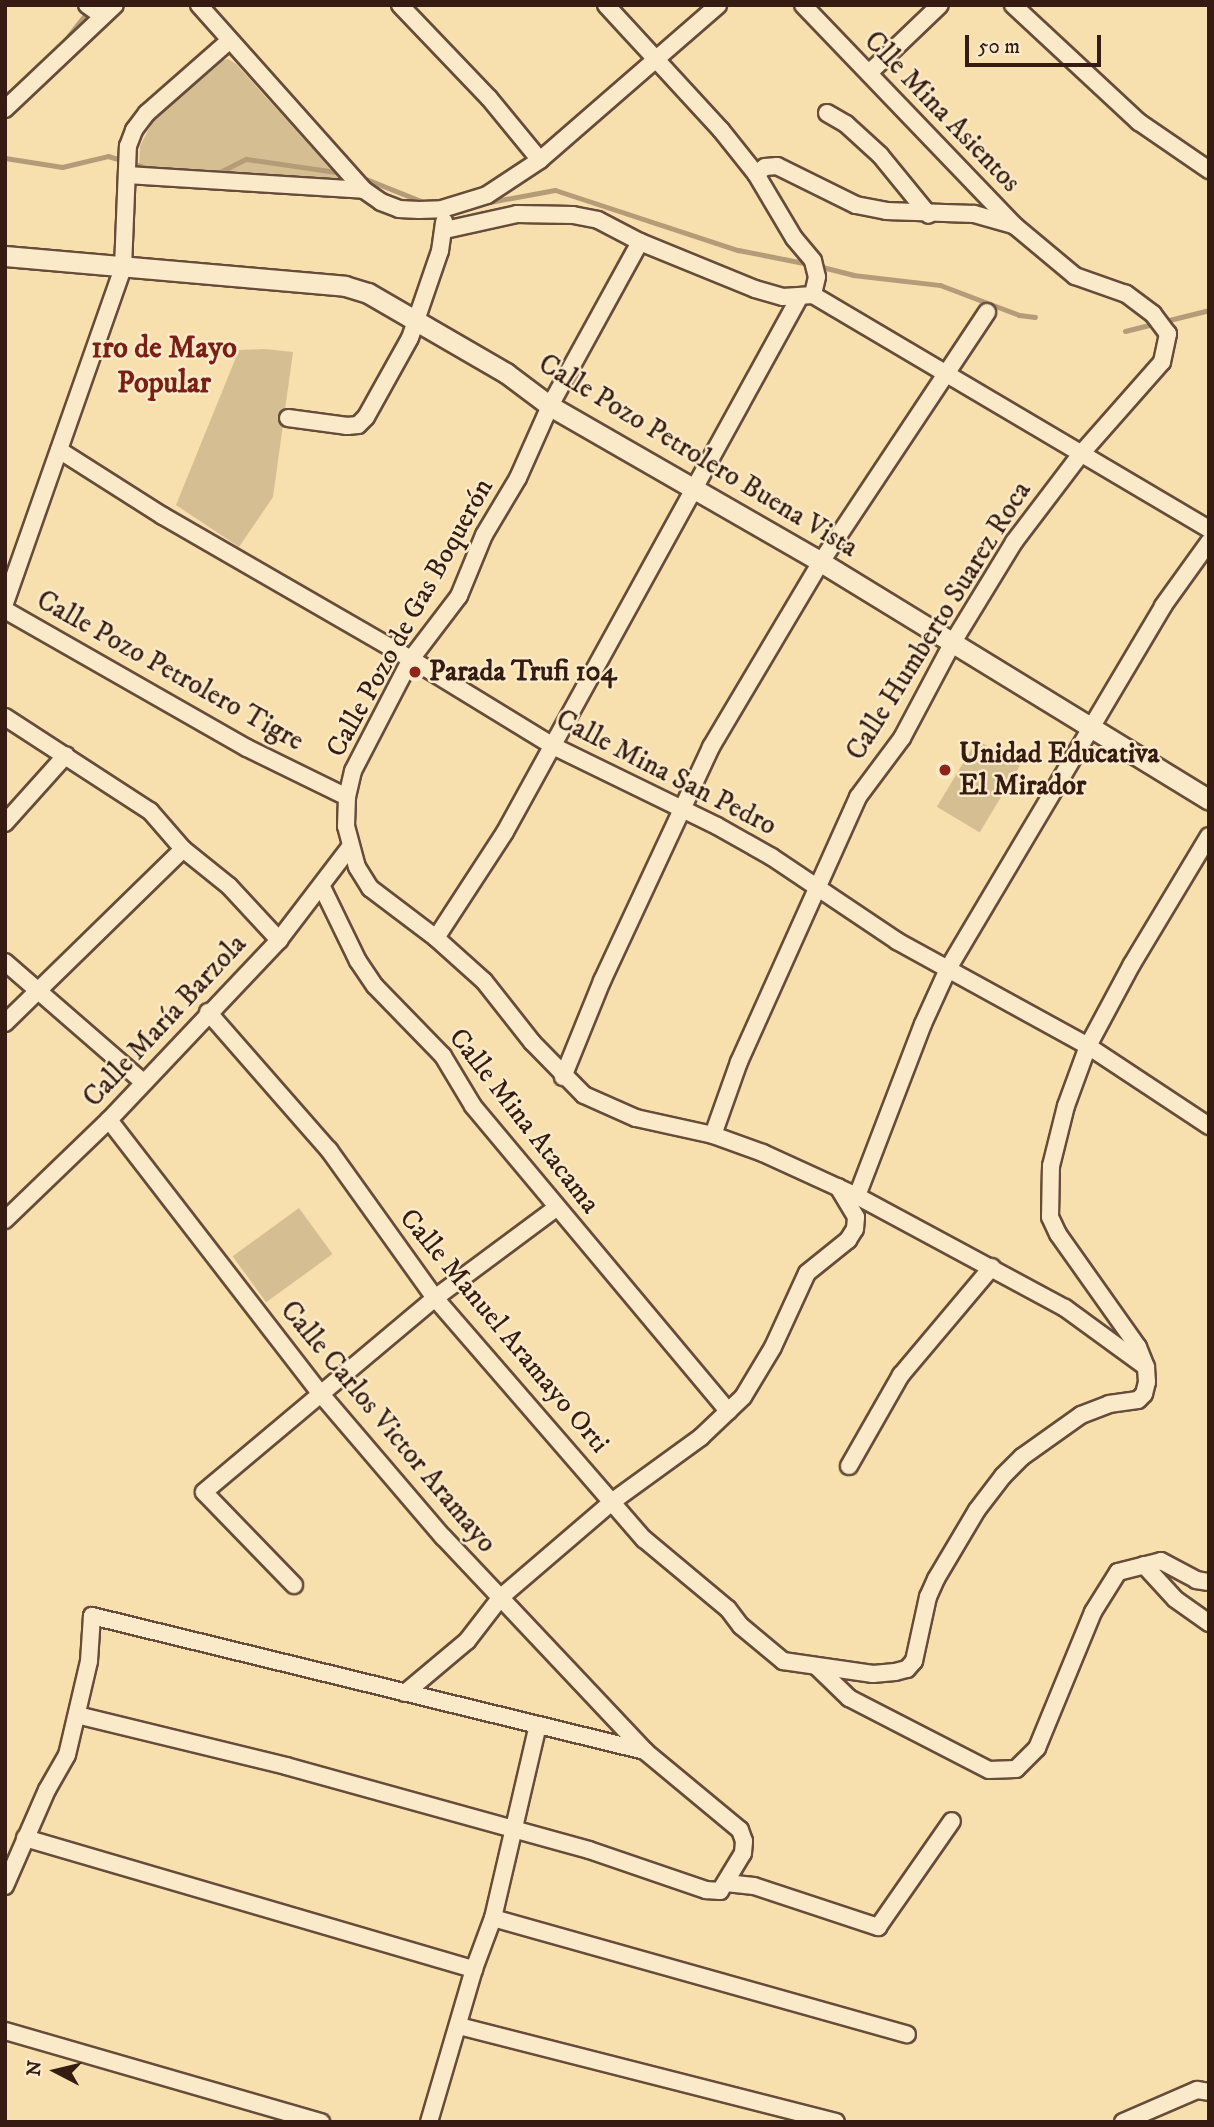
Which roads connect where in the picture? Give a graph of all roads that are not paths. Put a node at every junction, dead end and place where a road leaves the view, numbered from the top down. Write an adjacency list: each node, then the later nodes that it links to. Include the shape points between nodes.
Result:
1 (87, 5): 9 (street)
2 (199, 5): 10 (street)
3 (400, 5): 15 (street, via 498,108)
4 (606, 5): 11 (street)
5 (718, 5): 11 (street)
6 (803, 5): 12 (street, Clle Mina Asientos)
7 (940, 5): 12 (street)
8 (1013, 5): 16 (street, via 1139,122)
9 (109, 10): 13 (street)
10 (229, 41): 18 (street, via 141,121 128,146); 19 (street)
11 (656, 59): 15 (street); 17 (street)
12 (869, 73): 22 (street, Clle Mina Asientos)
13 (5, 109)
14 (827, 113): 21 (street, via 880,155)
15 (540, 160): 20 (street, via 488,195)
16 (1209, 170)
17 (756, 174): 21 (street, via 777,166 856,205); 27 (street, via 813,261 817,277)
18 (127, 175): 19 (street); 26 (street)
19 (364, 190): 20 (street, via 399,209)
20 (442, 209): 23 (street)
21 (929, 215): 22 (street, via 974,214)
22 (1015, 226): 34 (street, Calle Humberto Suarez Roca, via 1075,276 1126,294 1163,324 1168,334 1162,362)
23 (444, 230): 24 (street, via 517,214 554,212 598,219); 29 (street)
24 (640, 242): 27 (street, via 755,289 783,298); 31 (street, Calle Pozo de Gas Boquerón)
25 (5, 256): 26 (street, Calle Pozo Petrolero Buena Vista)
26 (123, 268): 29 (street, Calle Pozo Petrolero Buena Vista, via 345,286 368,293); 33 (street)
27 (806, 297): 30 (street); 35 (street)
28 (987, 312): 30 (street)
29 (414, 319): 31 (street, Calle Pozo Petrolero Buena Vista, via 506,373); 32 (street, via 410,338 358,425)
30 (945, 374): 34 (street); 38 (street)
31 (551, 406): 35 (street, Calle Pozo Petrolero Buena Vista); 43 (street, Calle Pozo de Gas Boquerón, via 518,478 484,535 459,596)
32 (288, 418)
33 (59, 450): 39 (street); 43 (street, Calle Mina San Pedro, via 237,561)
34 (1080, 455): 36 (street); 42 (street, Calle Humberto Suarez Roca, via 1014,542)
35 (694, 487): 38 (street, Calle Pozo Petrolero Buena Vista); 46 (street)
36 (1209, 528)
37 (1209, 542): 45 (street, via 1163,606)
38 (821, 562): 42 (street, Calle Pozo Petrolero Buena Vista); 50 (street)
39 (12, 564): 40 (street)
40 (5, 603)
41 (5, 610): 48 (street, Calle Pozo Petrolero Tigre, via 247,748)
42 (953, 642): 45 (street, Calle Pozo Petrolero Buena Vista); 56 (street, Calle Humberto Suarez Roca, via 902,738 858,797)
43 (411, 659): 46 (street, Calle Mina San Pedro); 48 (street, Calle Pozo de Gas Boquerón, via 353,771)
44 (5, 717): 47 (street)
45 (1089, 728): 49 (street, Calle Pozo Petrolero Buena Vista); 60 (street)
46 (553, 746): 50 (street, Calle Mina San Pedro); 57 (street, via 505,832)
47 (66, 755): 51 (street); 54 (street, via 150,811)
48 (347, 797): 53 (street, Calle Pozo de Gas Boquerón)
49 (1209, 800)
50 (679, 809): 56 (street, Calle Mina San Pedro, via 772,857); 65 (street)
51 (5, 822)
52 (1209, 836): 64 (street)
53 (350, 847): 55 (street, Calle María Barzola); 57 (street, via 370,888)
54 (183, 849): 58 (street, via 229,886); 61 (street)
55 (322, 887): 58 (street, Calle María Barzola); 72 (street, Calle Mina Atacama, via 375,986 443,1056 461,1090)
56 (817, 888): 60 (street, Calle Mina San Pedro, via 897,941); 69 (street, Calle Humberto Suarez Roca, via 738,1062)
57 (436, 938): 65 (street, via 484,981)
58 (279, 940): 62 (street, Calle María Barzola)
59 (5, 962): 61 (street)
60 (949, 967): 64 (street, Calle Mina San Pedro); 71 (street)
61 (36, 992): 63 (street); 66 (street)
62 (208, 1012): 66 (street, Calle María Barzola); 75 (street, Calle Manuel Aramayo Orti, via 320,1139)
63 (5, 1023)
64 (1087, 1046): 68 (street, Calle Mina San Pedro); 76 (street, via 1055,1140 1048,1196 1051,1217 1124,1325)
65 (563, 1077): 69 (street, via 584,1095 636,1118)
66 (143, 1082): 67 (street, Calle María Barzola)
67 (109, 1120): 73 (street, Calle María Barzola); 77 (street, Calle Carlos Victor Aramayo)
68 (1209, 1126)
69 (713, 1135): 70 (street)
70 (838, 1187): 71 (street); 78 (street, via 856,1217 855,1229 807,1273 773,1348 743,1397)
71 (857, 1196): 74 (street)
72 (556, 1208): 75 (street); 78 (street, Calle Mina Atacama)
73 (5, 1220)
74 (992, 1267): 76 (street, via 1065,1308); 79 (street, via 901,1375)
75 (436, 1298): 77 (street); 80 (street, Calle Manuel Aramayo Orti)
76 (1146, 1367): 86 (street, via 1147,1382 1138,1400 1109,1404 1081,1415 1003,1476 936,1579 914,1661 907,1669 873,1674)
77 (320, 1393): 83 (street, via 204,1492); 84 (street, Calle Carlos Victor Aramayo, via 473,1572)
78 (728, 1411): 80 (street, via 701,1437)
79 (849, 1466)
80 (613, 1501): 84 (street); 86 (street, Calle Manuel Aramayo Orti, via 644,1539 783,1661)
81 (1144, 1565): 82 (street, via 1161,1561); 85 (street, via 1175,1600); 86 (street, via 1118,1572 1093,1612 1037,1748 1016,1769 989,1770 907,1728 849,1698)
82 (1209, 1582)
83 (294, 1585)
84 (500, 1597): 87 (street, via 467,1641); 90 (street, Calle Carlos Victor Aramayo)
85 (1209, 1623)
86 (817, 1667)
87 (405, 1693): 88 (street, via 92,1616 89,1661); 89 (street)
88 (77, 1715): 92 (street, via 286,1766); 93 (street, via 67,1755)
89 (538, 1725): 90 (street); 92 (street)
90 (645, 1751): 94 (street, Calle Carlos Victor Aramayo, via 740,1830 743,1853)
91 (953, 1821): 94 (street, via 878,1927 754,1886)
92 (513, 1829): 94 (street, via 706,1890 720,1891); 96 (street)
93 (25, 1838): 95 (street); 97 (street)
94 (726, 1883)
95 (5, 1886)
96 (493, 1918): 97 (street); 100 (street)
97 (474, 1969): 98 (street)
98 (459, 2026): 103 (street); 104 (street)
99 (5, 2031): 102 (street)
100 (907, 2034)
101 (1209, 2092): 105 (street, via 1197,2090)
102 (321, 2122)
103 (429, 2122)
104 (835, 2122)
105 (1123, 2122)

